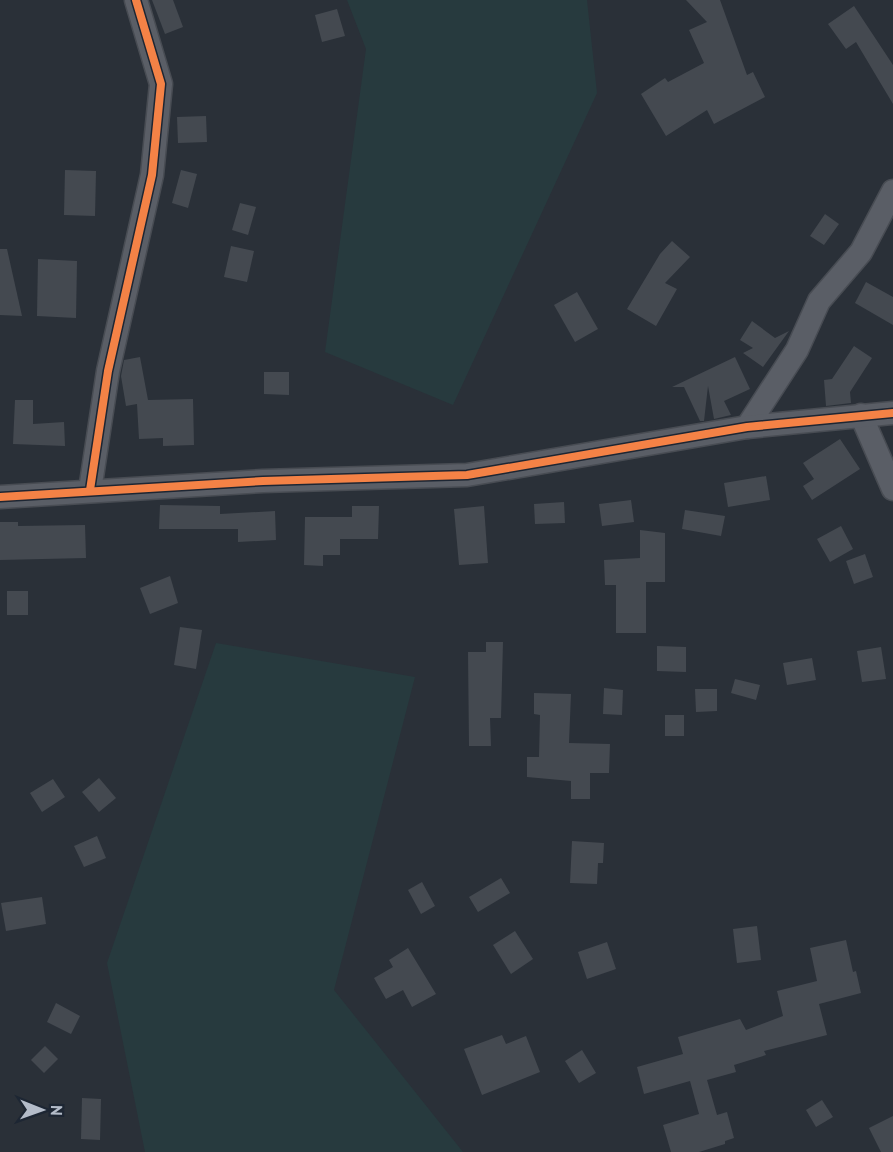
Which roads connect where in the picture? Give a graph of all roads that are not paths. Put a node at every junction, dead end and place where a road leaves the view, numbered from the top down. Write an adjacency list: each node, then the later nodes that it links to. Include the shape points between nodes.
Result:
1 (136, 0): 7 (street, via 161,84 160,96 152,175 108,371)
2 (893, 191): 5 (street, via 861,252 819,302 797,350)
3 (893, 413): 4 (street)
4 (861, 416): 5 (street); 6 (street)
5 (747, 427): 7 (street, via 466,475)
6 (893, 489)
7 (90, 490): 8 (street)
8 (0, 497)

